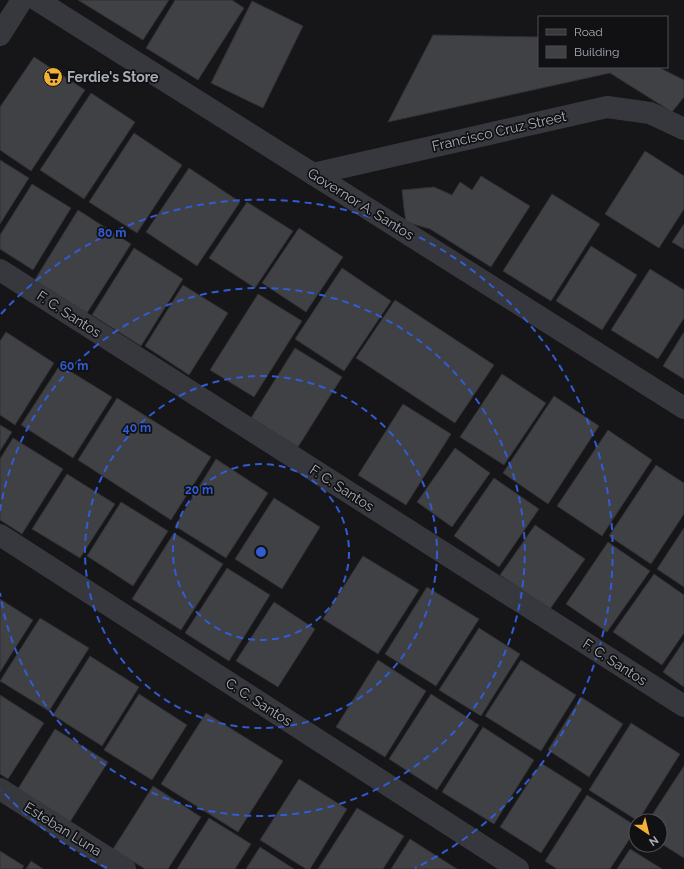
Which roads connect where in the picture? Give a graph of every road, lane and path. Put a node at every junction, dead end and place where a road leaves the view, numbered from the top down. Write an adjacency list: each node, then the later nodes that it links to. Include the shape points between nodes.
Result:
1 (22, 0): 3 (street)
2 (37, 0): 5 (street, Governor A. Santos)
3 (0, 35)
4 (684, 129): 5 (street, Francisco Cruz Street, via 650,113 607,107)
5 (313, 174): 7 (street, Governor A. Santos)
6 (0, 270): 9 (street, F. C. Santos)
7 (684, 408)
8 (0, 535): 12 (street, C. C. Santos)
9 (684, 706)
10 (0, 790): 11 (street, Esteban Luna)
11 (125, 869)
12 (518, 869)

